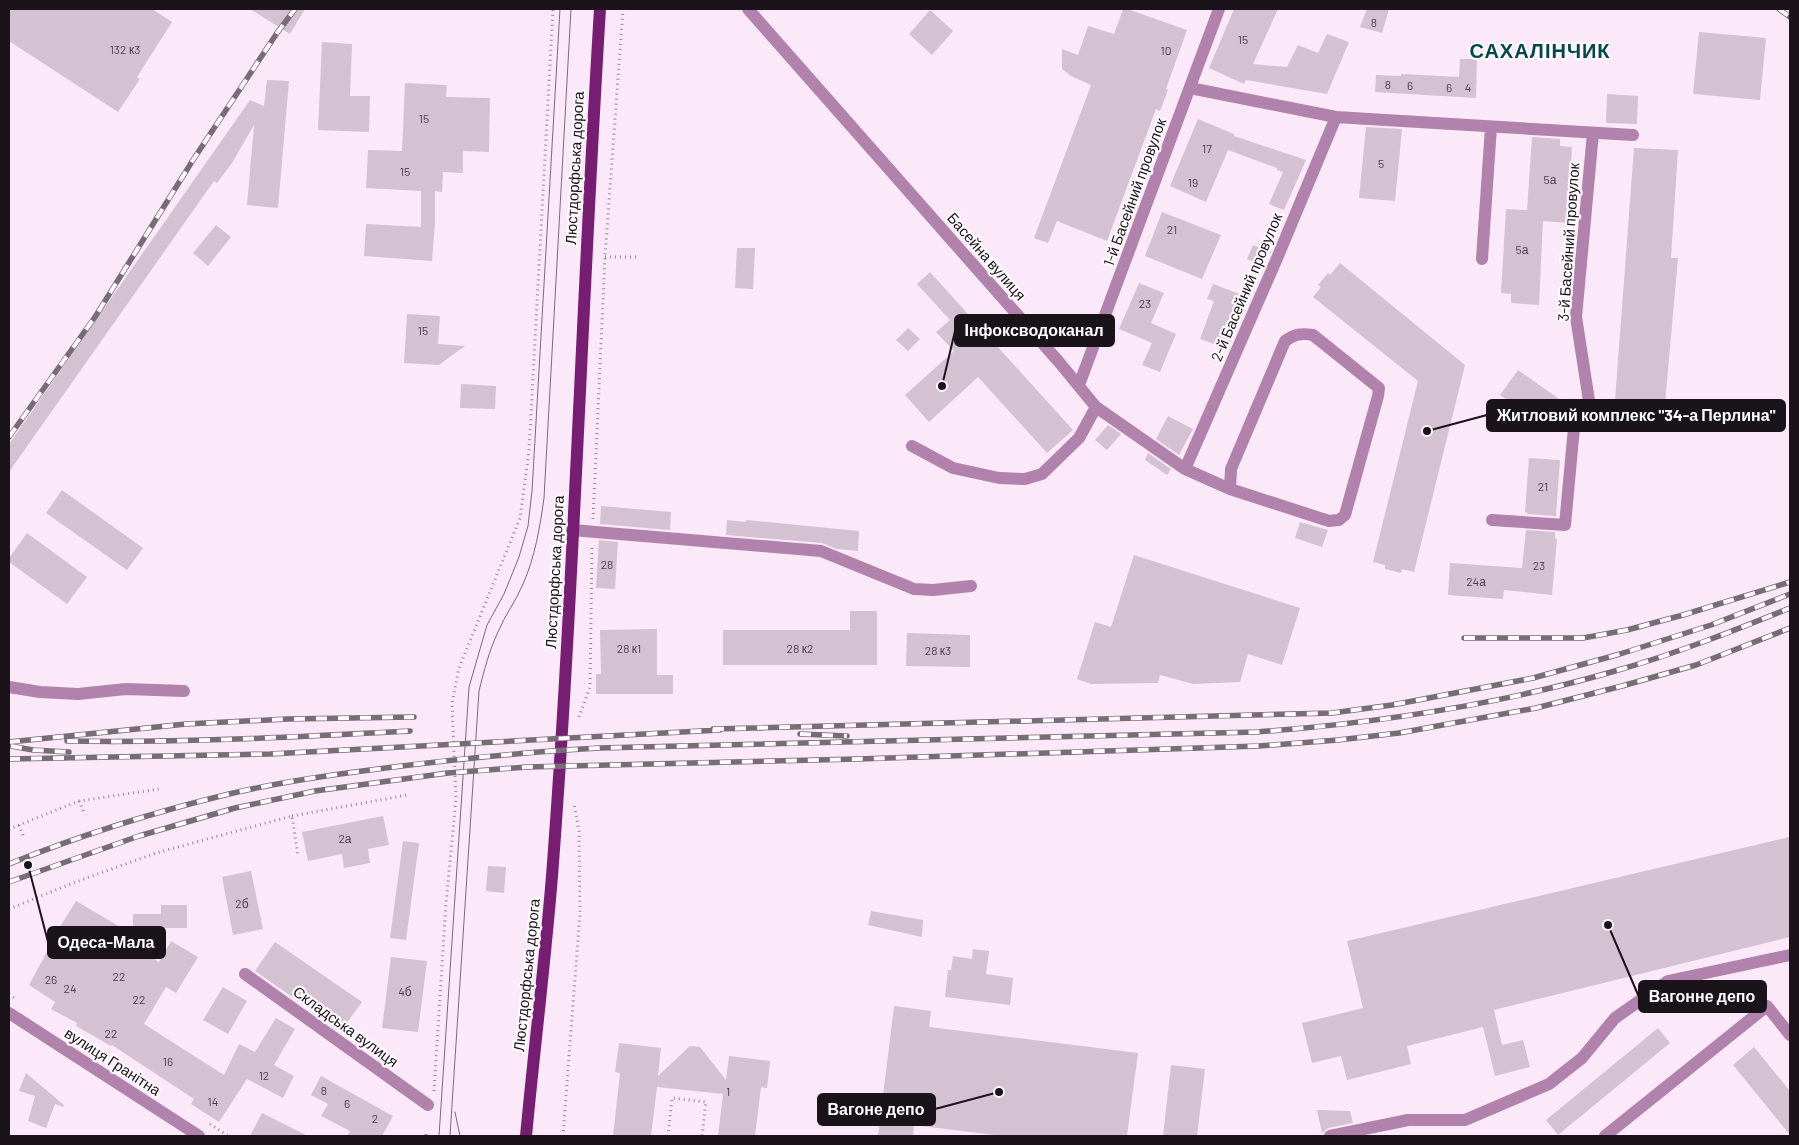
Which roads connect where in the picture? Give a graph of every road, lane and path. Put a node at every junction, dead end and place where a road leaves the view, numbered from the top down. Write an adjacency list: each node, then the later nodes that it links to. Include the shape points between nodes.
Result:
1 (553, 9): 41 (path, via 529,451 520,518 459,668 452,703 456,798 434,1096)
2 (600, 9): 20 (main road, Люстдорфська дорога)
3 (623, 9): 11 (path)
4 (748, 9): 14 (street, Басейна вулиця)
5 (1219, 9): 6 (street, 1-й Басейний провулок)
6 (1190, 88): 7 (street); 14 (street, 1-й Басейний провулок)
7 (1336, 117): 8 (street); 17 (street, 2-й Басейний провулок)
8 (1491, 127): 9 (street); 13 (street)
9 (1593, 133): 10 (street); 19 (street, 3-й Басейний провулок, via 1576,316 1590,406 1575,417 1565,525)
10 (1633, 135)
11 (605, 256): 12 (path); 21 (path)
12 (640, 257)
13 (1482, 259)
14 (1079, 385): 15 (street, Басейна вулиця)
15 (1096, 406): 16 (street, via 1079,438 1042,474 1025,479 999,478 953,468); 17 (street, Басейна вулиця)
16 (912, 446)
17 (1185, 469): 18 (street, Басейна вулиця)
18 (1230, 489): 18 (street, Басейна вулиця, via 1329,520 1339,520 1345,514 1379,388 1313,335 1294,334 1285,340 1231,469)
19 (1492, 520)
20 (572, 530): 21 (street); 43 (main road, Люстдорфська дорога, via 552,879)
21 (593, 532): 22 (street, via 821,551 914,589); 25 (path, via 590,687 579,716)
22 (971, 586)
23 (9, 687): 24 (street, via 78,694 126,689)
24 (184, 691)
25 (579, 726)
26 (158, 789): 29 (path)
27 (407, 795): 31 (path)
28 (574, 800): 44 (path, via 579,831 580,913)
29 (79, 801): 30 (path); 32 (path)
30 (85, 815)
31 (292, 816): 35 (path); 36 (path, via 156,853)
32 (19, 825): 33 (path); 34 (path)
33 (9, 829)
34 (24, 838)
35 (298, 856)
36 (9, 909)
37 (1790, 955): 47 (street, via 1668,981 1615,1018 1582,1058 1549,1084 1465,1120 1408,1120)
38 (245, 974): 41 (street, Складська вулиця)
39 (9, 1013): 42 (street, вулиця Гранітна)
40 (1790, 1035): 48 (street, via 1767,1006)
41 (428, 1105)
42 (199, 1136)
43 (526, 1136)
44 (563, 1136)
45 (668, 1136): 46 (path, via 672,1098 706,1102)
46 (702, 1136)
47 (1330, 1136)
48 (1604, 1136)

